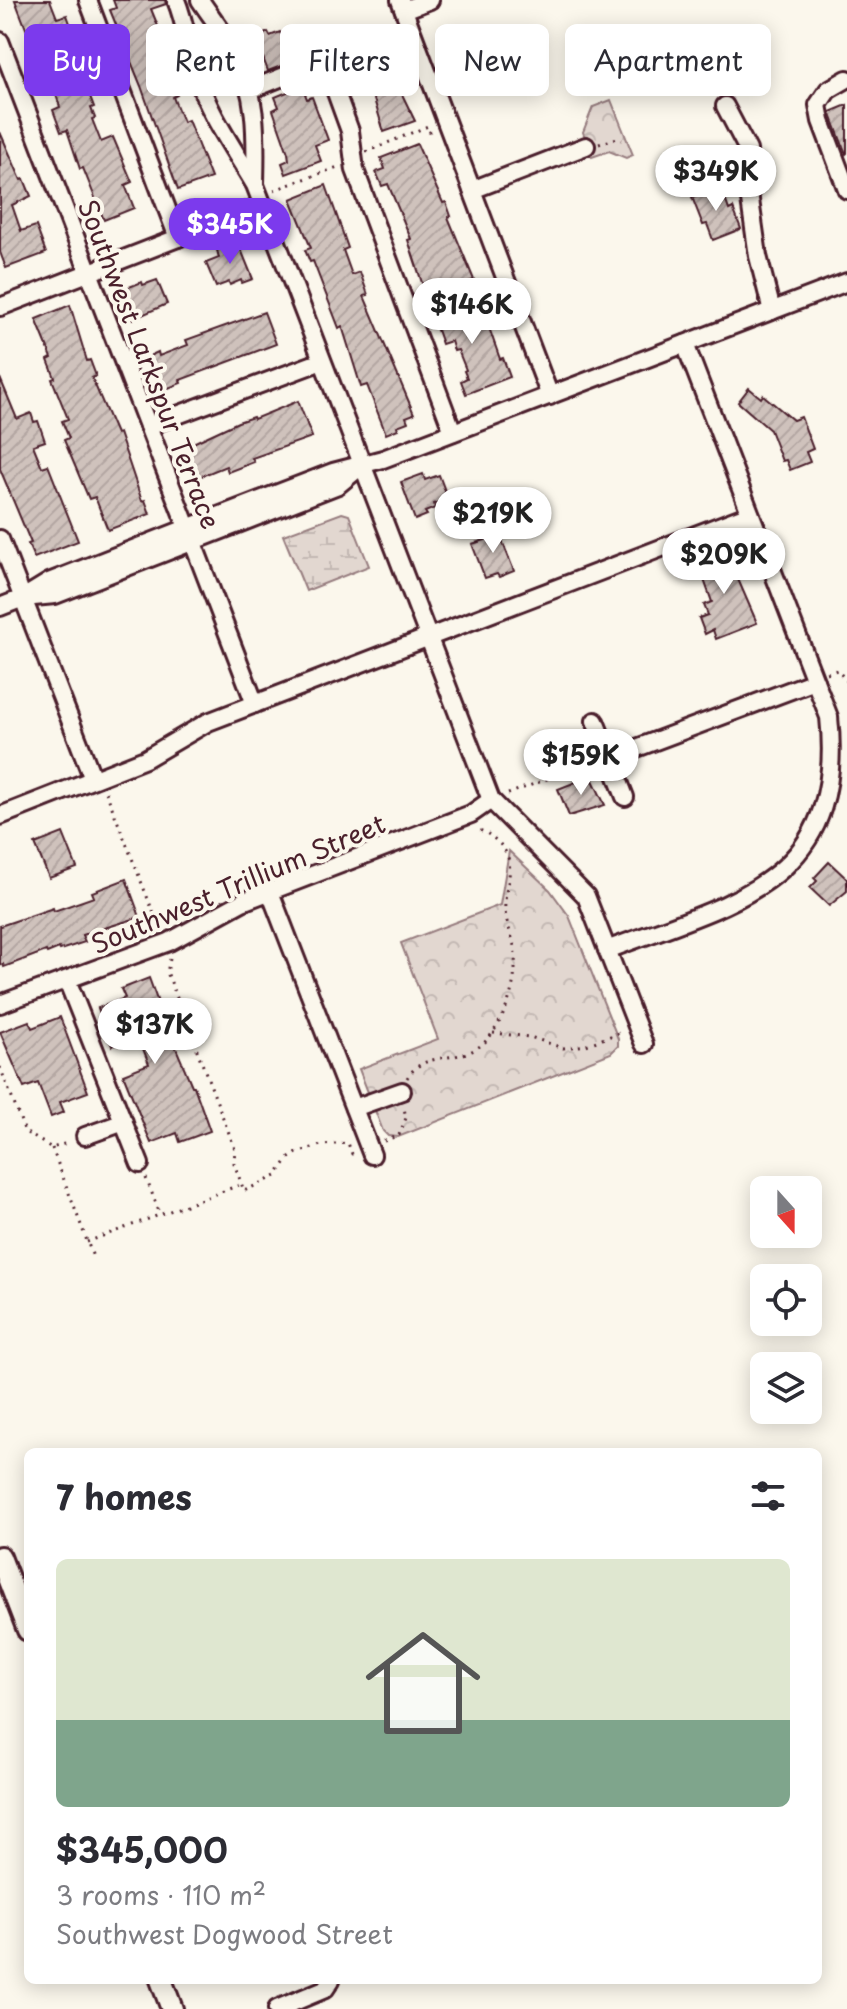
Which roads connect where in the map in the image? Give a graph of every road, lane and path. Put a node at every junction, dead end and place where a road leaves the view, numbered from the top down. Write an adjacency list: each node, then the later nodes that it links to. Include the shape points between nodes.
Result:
1 (88, 0): 18 (street)
2 (176, 0): 14 (street, via 207,102)
3 (200, 0): 6 (street)
4 (430, 0): 5 (street)
5 (402, 5): 15 (street)
6 (216, 24)
7 (0, 41): 19 (street, Southwest Larkspur Terrace)
8 (847, 79): 16 (street, via 828,90 818,105)
9 (264, 85): 27 (street, via 309,69 321,71 334,87 353,140 355,170)
10 (251, 96): 14 (street)
11 (725, 106): 22 (street, via 748,150 758,256)
12 (622, 140): 13 (path)
13 (590, 146): 15 (street)
14 (255, 185): 17 (street)
15 (472, 190): 25 (street)
16 (847, 190)
17 (263, 205): 18 (street); 24 (street)
18 (178, 238): 19 (street)
19 (89, 273): 21 (street); 26 (street, Southwest Larkspur Terrace)
20 (847, 282): 22 (street)
21 (0, 307)
22 (772, 311): 23 (street)
23 (685, 344): 25 (street); 29 (street)
24 (322, 361): 26 (street); 28 (street)
25 (550, 396): 27 (street)
26 (148, 426): 30 (street, Southwest Larkspur Terrace)
27 (453, 432): 28 (street)
28 (361, 466): 30 (street, via 338,485); 34 (street)
29 (750, 514): 34 (street); 36 (street)
30 (189, 535): 32 (street, via 49,582); 38 (street, Southwest Larkspur Terrace)
31 (0, 539): 32 (street)
32 (23, 598): 33 (street); 41 (street)
33 (0, 607)
34 (427, 638): 38 (street); 44 (street)
35 (821, 663): 37 (path, via 825,673 837,670)
36 (815, 681): 40 (street); 50 (street, via 829,717 836,766 826,817 814,843 775,882 747,897)
37 (847, 681)
38 (255, 704): 41 (street)
39 (595, 721): 40 (street)
40 (609, 757): 43 (street); 45 (path, via 508,793)
41 (93, 779): 46 (street)
42 (113, 789): 49 (path, via 106,792 159,927 141,934)
43 (625, 797)
44 (491, 800): 48 (street, Southwest Trillium Street, via 471,814); 50 (street, via 578,885)
45 (515, 801)
46 (0, 816)
47 (472, 830): 54 (path, via 492,837 509,856 505,914 515,954 513,982)
48 (270, 892): 49 (street, Southwest Trillium Street); 58 (street)
49 (146, 950): 51 (street, Southwest Trillium Street); 64 (path, via 153,965 170,959 167,972 235,1149)
50 (607, 950): 53 (street)
51 (67, 980): 52 (street, Southwest Trillium Street); 59 (street)
52 (0, 1004)
53 (638, 1026): 54 (path, via 573,1048); 55 (street)
54 (493, 1033): 57 (path, via 474,1051 423,1063 410,1073)
55 (644, 1044)
56 (0, 1067): 61 (path, via 25,1132)
57 (402, 1091): 58 (street); 62 (path, via 406,1118 399,1135)
58 (354, 1108): 62 (street)
59 (124, 1122): 60 (street); 63 (street)
60 (85, 1136): 61 (path)
61 (52, 1148): 66 (path)
62 (371, 1151): 64 (path, via 352,1154 348,1143 312,1147 288,1159 266,1183 244,1191)
63 (140, 1164): 65 (path)
64 (242, 1184): 65 (path)
65 (160, 1214): 66 (path)
66 (87, 1242): 67 (path)
67 (93, 1257)
68 (0, 1557): 69 (main road)
69 (24, 1620)
70 (163, 1984): 72 (main road)
71 (328, 1984): 73 (street)
72 (172, 2009)
73 (277, 2009)

